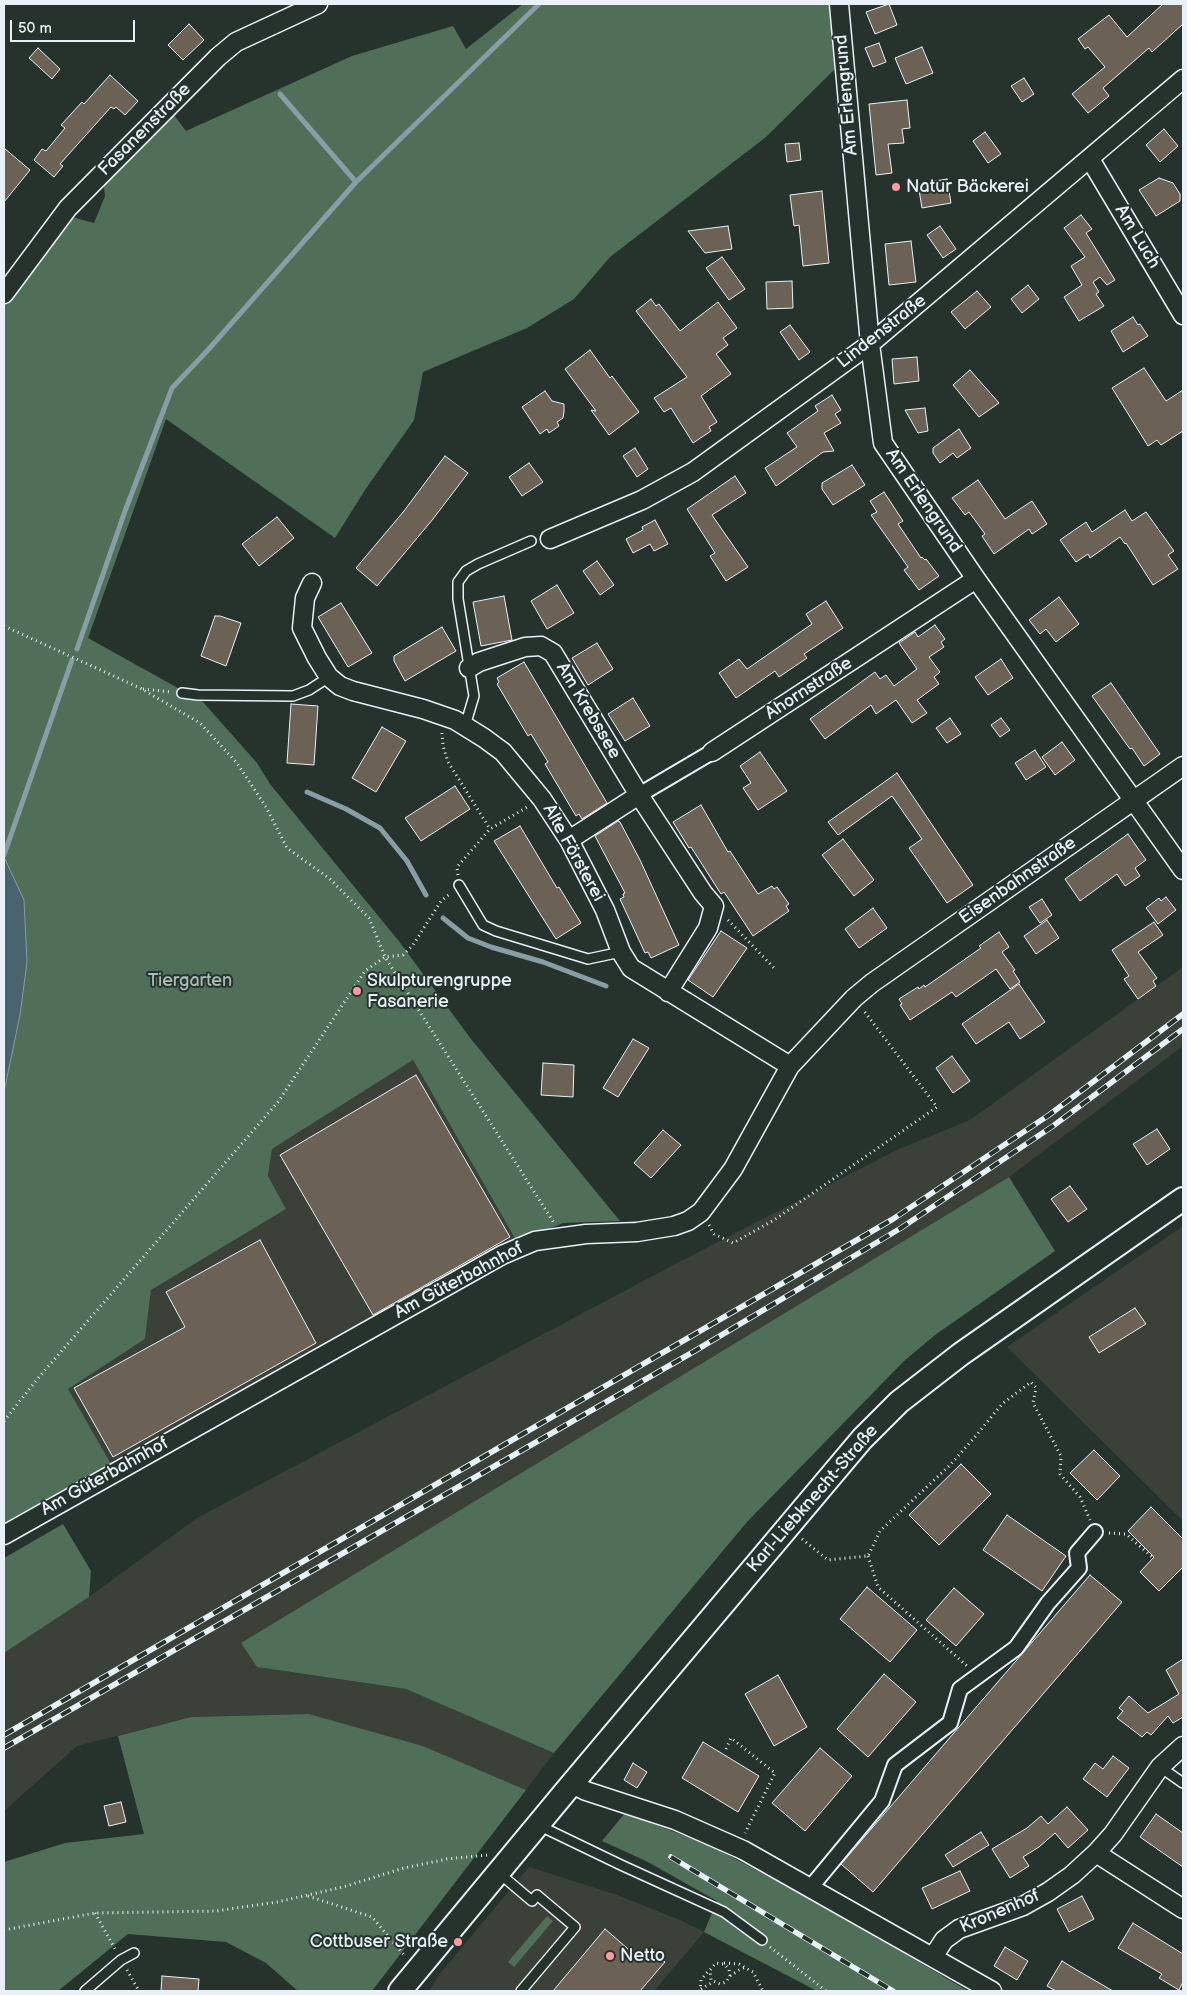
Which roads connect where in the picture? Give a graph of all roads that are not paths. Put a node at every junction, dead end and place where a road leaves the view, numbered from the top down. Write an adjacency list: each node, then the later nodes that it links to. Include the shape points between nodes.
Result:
1 (318, 4): 5 (street, Fasanenstraße, via 236,42 218,57 68,208)
2 (839, 4): 7 (street, Am Erlengrund)
3 (1183, 79): 4 (street, Lindenstraße)
4 (1090, 159): 6 (street, Am Luch); 7 (street, Lindenstraße)
5 (4, 294)
6 (1183, 315)
7 (870, 344): 8 (street, Lindenstraße, via 693,472 642,500); 10 (street, Am Erlengrund, via 883,443)
8 (550, 539)
9 (531, 541): 12 (lane, via 478,564 466,571 458,582)
10 (976, 578): 16 (street, Ahornstraße); 19 (street, Am Erlengrund)
11 (312, 583): 13 (street, Alte Försterei, via 305,598 302,628)
12 (469, 668): 15 (lane, via 474,696); 18 (street, Am Krebssee, via 478,662 526,647 541,646 553,653)
13 (329, 677): 14 (lane, via 293,696 198,696); 15 (street, Alte Försterei, via 353,691 423,708)
14 (182, 693)
15 (465, 726): 20 (street, Alte Försterei, via 503,752 526,778)
16 (712, 752): 18 (street, Ahornstraße)
17 (1183, 766): 19 (street, Eisenbahnstraße)
18 (639, 796): 20 (street); 24 (street, Am Krebssee, via 714,906 708,928)
19 (1133, 801): 21 (street, Am Erlengrund); 25 (street, Eisenbahnstraße)
20 (569, 840): 23 (street, Alte Försterei, via 605,910)
21 (1183, 870)
22 (459, 886): 23 (lane, via 483,924 496,931 588,959)
23 (622, 952): 24 (street, Alte Försterei, via 631,968)
24 (668, 992): 26 (street, Alte Försterei)
25 (854, 998): 26 (street, Am Güterbahnhof)
26 (790, 1066): 29 (street, Am Güterbahnhof, via 733,1169 701,1212 688,1221 637,1232 563,1236 535,1241 502,1255)
27 (1183, 1199): 33 (street, Karl-Liebknecht-Straße, via 961,1354 899,1402 862,1439)
28 (1095, 1532): 37 (street, via 1077,1553 1079,1568 1048,1603 1016,1648 960,1689 950,1723 895,1765 882,1801)
29 (4, 1534)
30 (1183, 1746): 31 (street, Kronenhof)
31 (1160, 1768): 32 (lane); 35 (street, Kronenhof)
32 (1183, 1783)
33 (572, 1784): 34 (street, Karl-Liebknecht-Straße); 37 (street, via 675,1820 738,1847)
34 (538, 1825): 36 (street, Karl-Liebknecht-Straße); 39 (lane, via 724,1912)
35 (1096, 1853): 38 (street); 41 (street, Kronenhof, via 1072,1875 1035,1899 950,1934 938,1946)
36 (498, 1864): 43 (street); 44 (lane, via 532,1902 537,1895 575,1927)
37 (811, 1887): 41 (street)
38 (1183, 1908)
39 (762, 1940)
40 (134, 1953): 42 (lane)
41 (933, 1957): 45 (street)
42 (85, 1991)
43 (400, 1991)
44 (521, 1991)
45 (992, 1991)

